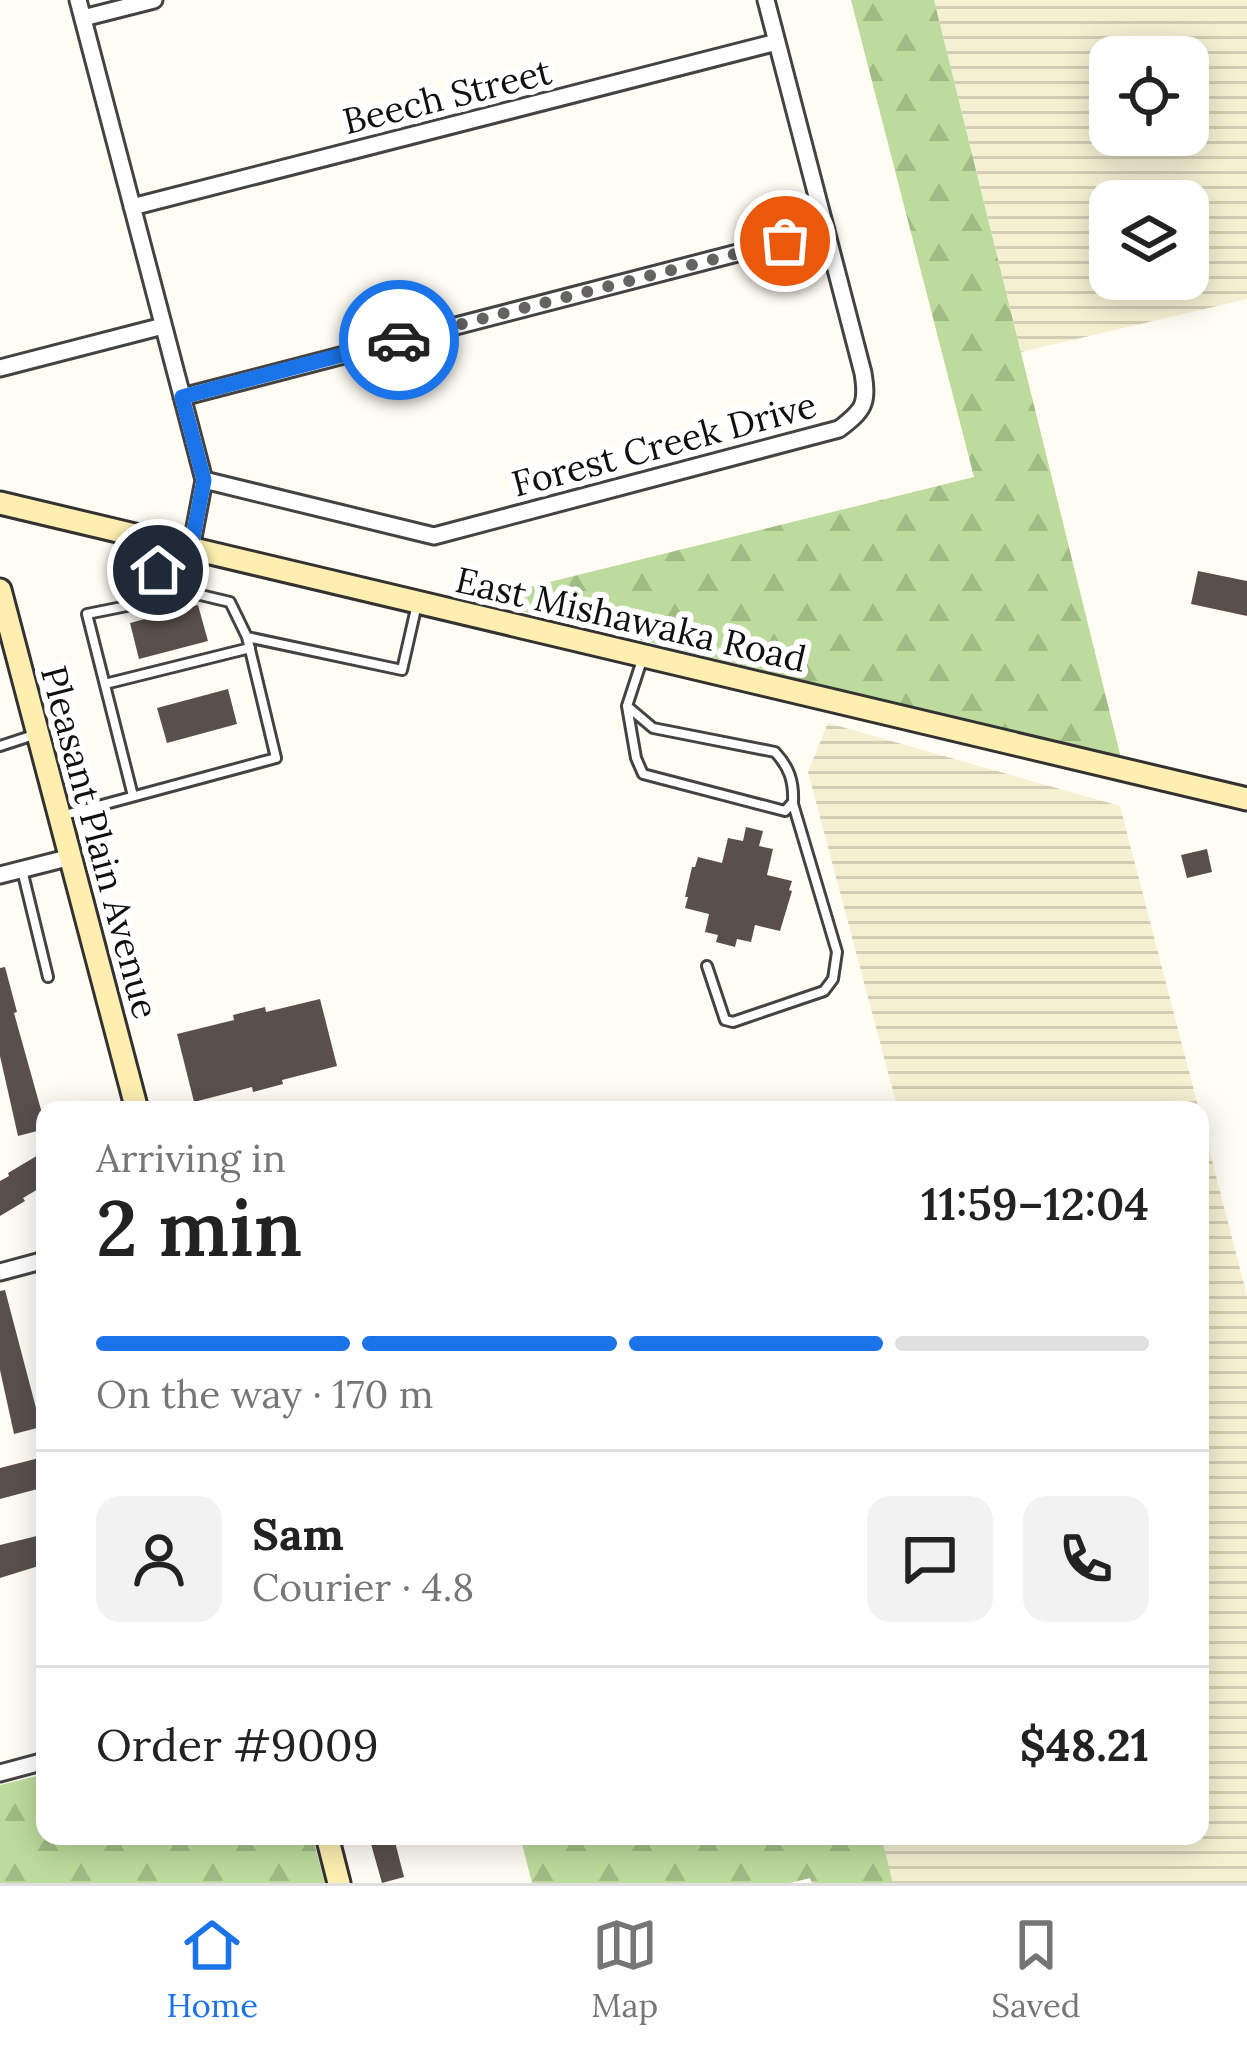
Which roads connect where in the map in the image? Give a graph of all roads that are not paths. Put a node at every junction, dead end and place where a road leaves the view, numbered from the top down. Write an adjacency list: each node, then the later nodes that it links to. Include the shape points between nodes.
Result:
1 (78, 0): 4 (street)
2 (154, 0): 4 (street)
3 (766, 0): 5 (street, Forest Creek Drive)
4 (83, 18): 6 (street)
5 (777, 42): 6 (street, Beech Street); 7 (street, Forest Creek Drive)
6 (132, 207): 8 (street)
7 (826, 230): 10 (street); 11 (street, Forest Creek Drive, via 867,397 839,429 434,536)
8 (164, 326): 9 (street); 10 (street)
9 (0, 368)
10 (182, 397): 11 (street)
11 (204, 480): 14 (street)
12 (0, 503): 13 (main road, East Mishawaka Road)
13 (158, 540): 14 (main road, East Mishawaka Road); 16 (lane)
14 (191, 548): 17 (main road, East Mishawaka Road)
15 (0, 590): 20 (main road, Pleasant Plain Avenue)
16 (159, 599): 18 (lane, via 192,593 230,602); 21 (lane, via 87,614)
17 (418, 602): 18 (lane, via 402,670); 19 (main road, East Mishawaka Road)
18 (248, 643): 21 (lane); 25 (lane, via 276,758)
19 (643, 656): 22 (lane); 26 (main road, East Mishawaka Road)
20 (10, 658): 23 (main road, Pleasant Plain Avenue)
21 (105, 684): 25 (lane)
22 (627, 706): 27 (lane, via 653,728 775,752 794,786); 27 (lane, via 643,774 785,811)
23 (38, 734): 24 (lane); 28 (main road, Pleasant Plain Avenue)
24 (0, 746)
25 (133, 796): 28 (lane)
26 (1247, 799)
27 (793, 802): 32 (lane, via 837,952 833,979 824,991 733,1022 725,1020)
28 (60, 816): 29 (main road, Pleasant Plain Avenue)
29 (70, 857): 30 (street); 34 (main road, Pleasant Plain Avenue)
30 (22, 870): 31 (street); 33 (lane)
31 (0, 875)
32 (707, 967)
33 (49, 976)
34 (134, 1101)
35 (36, 1262): 36 (street)
36 (0, 1272)
37 (36, 1763): 38 (street)
38 (0, 1773)
39 (329, 1845): 40 (main road)
40 (339, 1883)

